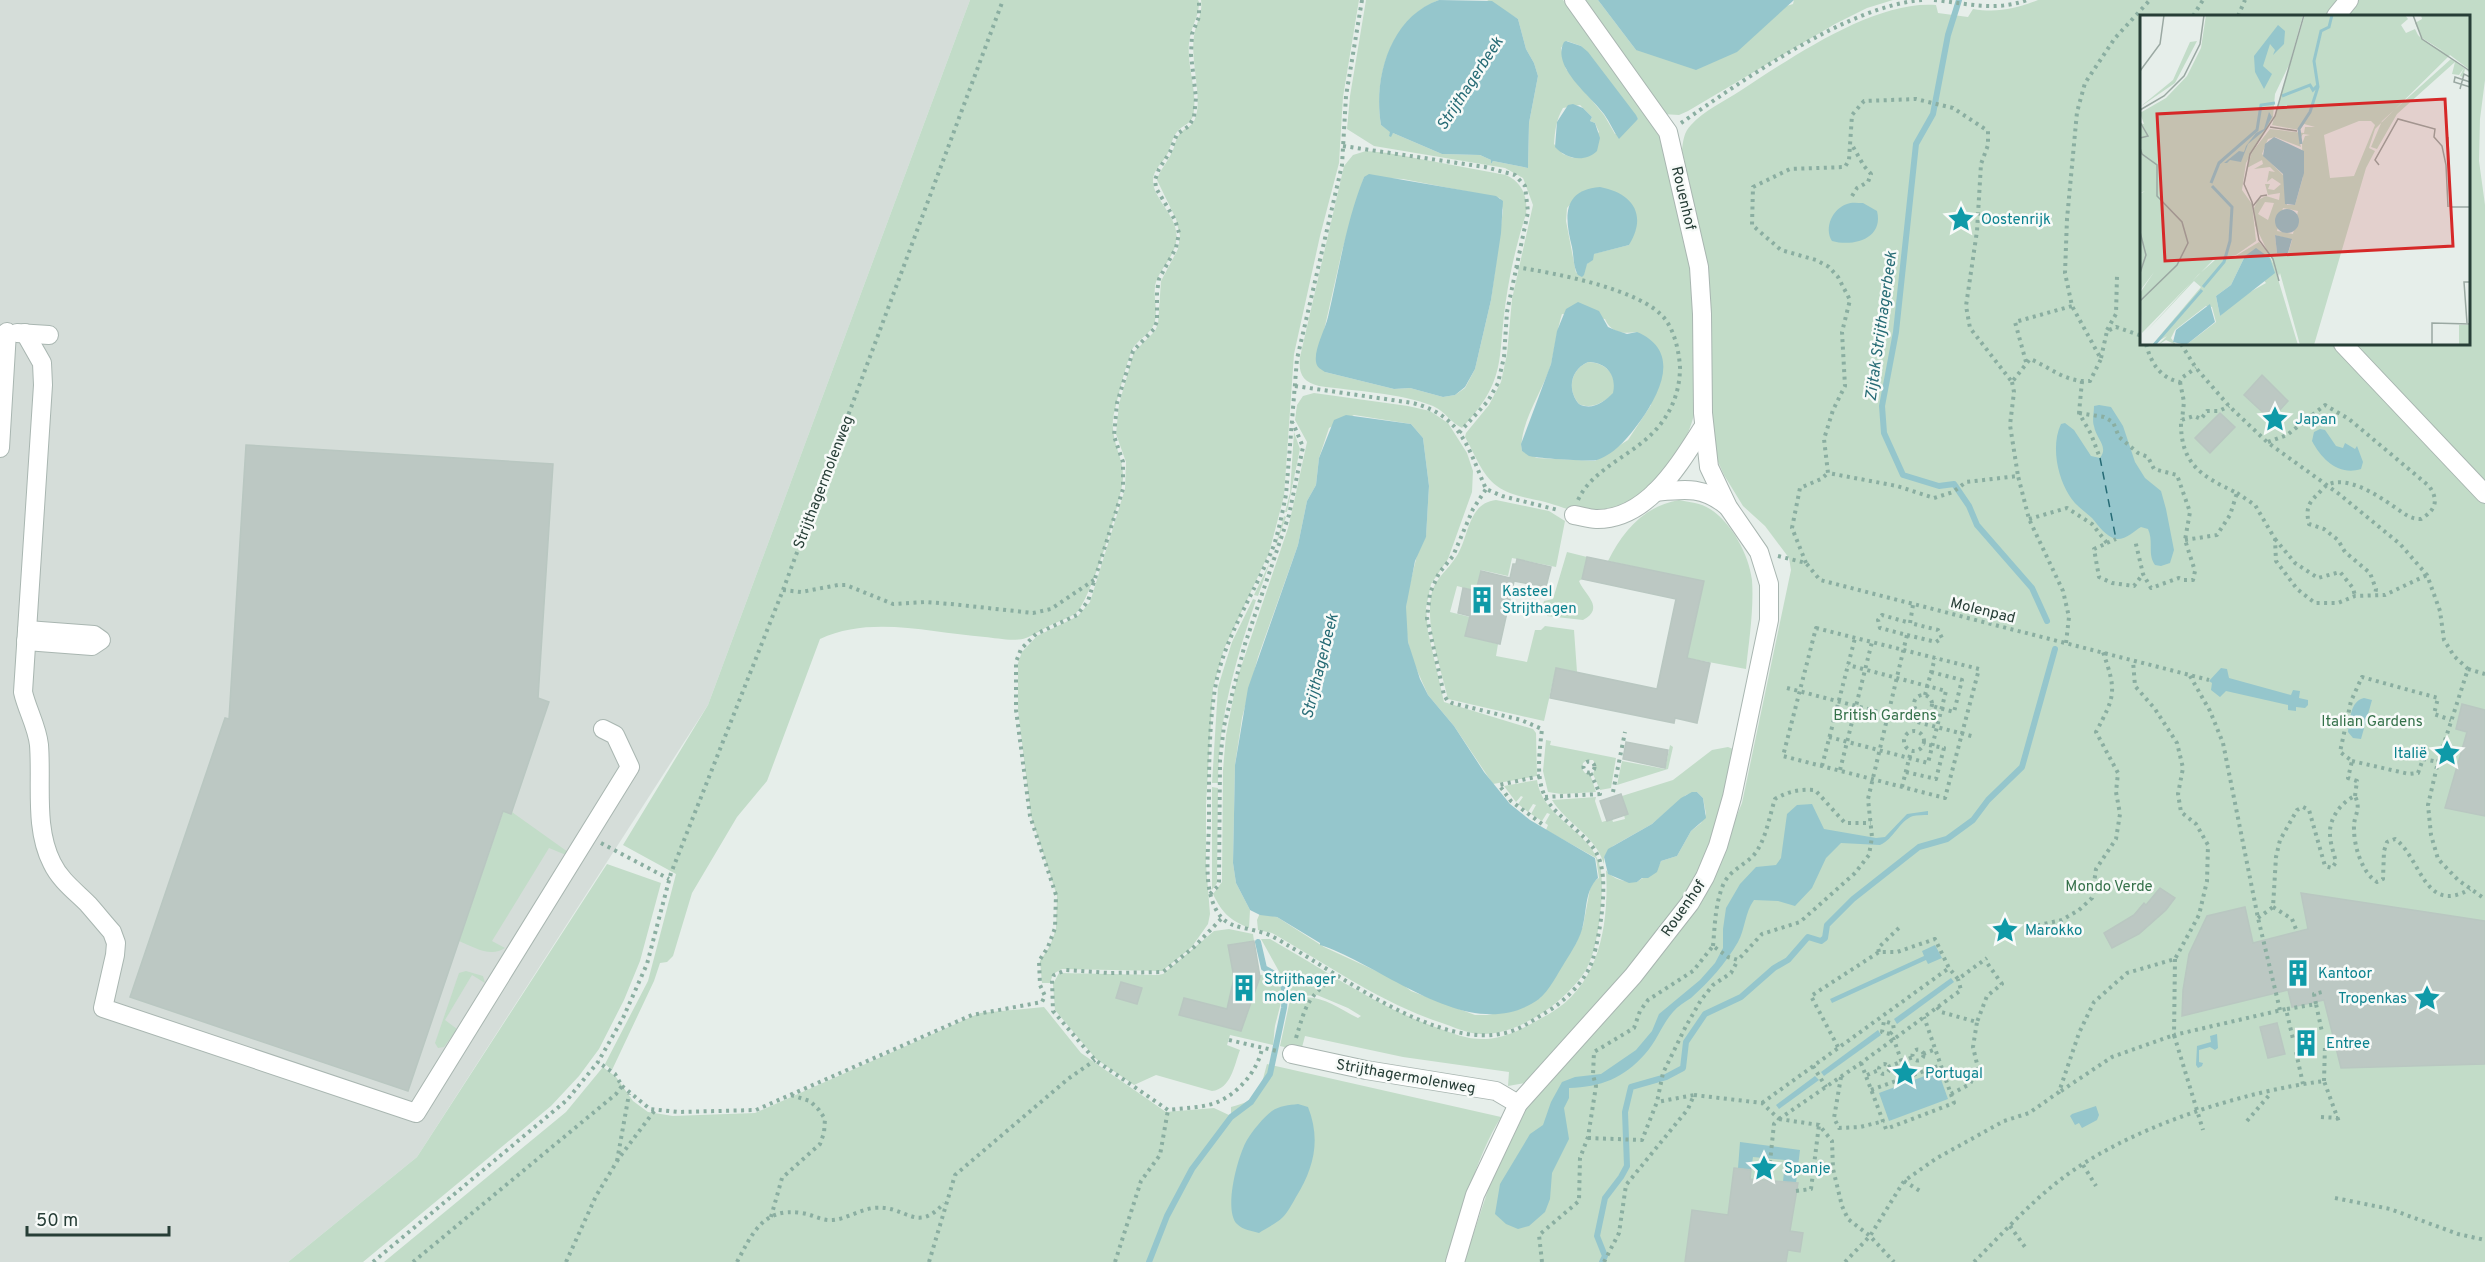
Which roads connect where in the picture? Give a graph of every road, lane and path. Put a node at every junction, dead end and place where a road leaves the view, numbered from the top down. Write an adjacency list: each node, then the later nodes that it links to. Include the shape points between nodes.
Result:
1 (1003, 0): 68 (path, Strijthagermolenweg)
2 (1199, 0): 67 (path, via 1191,55 1194,117 1190,126 1177,134 1155,180 1179,233 1176,248 1159,279 1157,321 1133,351 1117,403 1114,436 1123,462 1123,489)
3 (1362, 0): 18 (path, via 1346,96)
4 (1574, 0): 16 (street, Rouenhof)
5 (1923, 0): 16 (path, via 1881,8 1831,31 1751,77)
6 (1934, 0): 7 (path)
7 (1938, 0): 8 (path, via 1995,8)
8 (2027, 0)
9 (2150, 0): 22 (path, via 2115,38 2085,84 2077,112 2065,273)
10 (2203, 0): 13 (path)
11 (2245, 0): 14 (path)
12 (2349, 0): 15 (street)
13 (2194, 15)
14 (2238, 15)
15 (2337, 15)
16 (1668, 132): 41 (street, Rouenhof, via 1699,267)
17 (1851, 144): 19 (path, via 1871,174); 34 (path, via 1852,115 1864,101 1916,99 1953,108 1988,131 1966,306 1970,328); 46 (path, via 1845,167 1790,169 1753,188 1752,225 1781,250 1829,267 1850,300 1842,332 1845,386 1824,439)
18 (1343, 146): 20 (path, via 1515,175 1525,186 1528,206); 36 (path, via 1342,165 1296,359)
19 (1852, 196)
20 (1516, 267): 42 (path, via 1498,383 1488,401); 56 (path, via 1591,283 1650,305 1666,320 1679,356 1680,378 1671,409 1645,440 1596,477 1580,496)
21 (2117, 276): 23 (path, via 2116,314)
22 (2072, 306): 30 (path); 31 (path, via 2016,322)
23 (2107, 330): 26 (path, via 2116,327); 30 (path)
24 (11, 332): 25 (street); 44 (street); 103 (street, via 42,363 43,385 23,692 39,744 44,843 51,862 59,876 112,932 116,943 103,1008 416,1113 630,767 615,735)
25 (49, 335)
26 (2140, 335)
27 (2146, 345): 35 (path, via 2156,368 2167,380)
28 (2183, 345): 32 (path)
29 (2344, 345): 52 (street)
30 (2101, 359): 33 (path, via 2090,381)
31 (2026, 362): 33 (path, via 2030,359 2062,377); 34 (path)
32 (2196, 368): 35 (path); 37 (path)
33 (2082, 381): 38 (path)
34 (2012, 382): 47 (path, via 2010,425)
35 (2180, 382): 39 (path, via 2184,402)
36 (1295, 386): 40 (path); 42 (path, via 1431,408 1449,420)
37 (2229, 406): 39 (path, via 2207,411 2201,419 2194,416); 43 (path)
38 (2079, 413): 45 (path); 61 (path, via 2113,422 2119,437 2148,457 2154,469 2177,476 2190,512)
39 (2181, 420): 51 (path, via 2187,454 2205,478)
40 (1292, 422): 54 (path); 55 (path, via 1303,447)
41 (1704, 426): 50 (street, via 1667,481); 53 (street, Rouenhof, via 1709,467)
42 (1459, 433): 49 (path)
43 (2267, 442): 48 (path); 48 (path, via 2287,435 2325,405 2349,419 2429,486 2436,499 2435,507 2421,519 2411,519 2359,487 2340,482)
44 (0, 448)
45 (2100, 458)
46 (1828, 473): 47 (path, via 1887,483 1934,498 1953,492 1966,482); 64 (path, via 1800,488 1792,528)
47 (2018, 476): 57 (path)
48 (2327, 485): 66 (path, via 2400,544); 69 (path, via 2308,505 2309,524 2338,540 2345,552 2370,573)
49 (1486, 489): 56 (path); 121 (path, via 1453,556 1434,582 1427,618 1447,700 1542,729)
50 (1655, 492): 53 (street, Rouenhof, via 1698,490 1714,495); 56 (street, via 1627,512 1597,519)
51 (2237, 493): 58 (path, via 2255,505); 61 (path, via 2230,515 2217,535)
52 (2485, 494)
53 (1728, 507): 63 (street, Rouenhof)
54 (1282, 514): 55 (path); 70 (path, via 1273,547)
55 (1289, 515): 72 (path)
56 (1574, 515)
57 (2030, 519): 62 (path, via 2067,508 2092,524); 78 (path, via 2063,591 2069,617)
58 (2275, 538): 71 (path, via 2295,563 2318,578 2340,572); 71 (path, via 2276,561 2297,590 2315,603 2338,603)
59 (2116, 539): 62 (path)
60 (2134, 540): 65 (path)
61 (2185, 540): 65 (path, via 2195,571 2193,580 2179,578 2151,588)
62 (2107, 543): 65 (path, via 2094,549 2099,577 2134,586)
63 (1759, 552): 64 (path, Molenpad); 195 (street, Rouenhof, via 1769,584 1769,620 1732,796 1705,878 1633,976)
64 (1806, 563): 73 (path, Molenpad, via 1820,580)
65 (2143, 574)
66 (2427, 575): 69 (path, via 2385,595); 84 (path, via 2440,611 2444,640)
67 (1094, 580): 68 (path, via 1051,609 1033,613 951,603 893,604 846,585 801,592); 149 (path, via 1088,601 1077,615 1036,634 1021,649 1016,662 1016,710 1030,816 1056,895 1055,928 1039,961)
68 (783, 590): 132 (path, Strijthagermolenweg)
69 (2375, 595): 71 (path)
70 (1251, 596): 72 (path); 123 (path, via 1218,675)
71 (2355, 596)
72 (1259, 599): 124 (path, via 1224,726)
73 (1914, 605): 74 (path); 78 (path, Molenpad)
74 (1910, 623): 75 (path, via 1882,615 1878,620 1880,628); 75 (path, via 1938,630 1942,638 1936,642)
75 (1907, 635): 79 (path)
76 (1855, 638): 77 (path); 83 (path); 93 (path, via 1816,628)
77 (1872, 642): 79 (path); 85 (path)
78 (2066, 643): 80 (path, Molenpad)
79 (1904, 650): 81 (path); 89 (path)
80 (2103, 652): 82 (path, Molenpad); 140 (path, via 2113,686 2112,702 2096,732 2118,773 2120,814 2116,839 2096,868 2092,898 2062,920)
81 (1935, 658): 86 (path); 106 (path, via 1979,669)
82 (2133, 661): 88 (path, Molenpad); 144 (path, via 2135,686 2177,743 2182,768 2178,794 2181,812 2196,824 2208,845 2207,881 2199,915)
83 (1848, 665): 85 (path); 95 (path)
84 (2468, 669): 87 (path); 100 (path)
85 (1865, 670): 89 (path); 96 (path)
86 (1931, 672): 91 (path); 98 (path, via 1962,680 1954,712)
87 (2485, 674)
88 (2189, 675): 90 (path, Molenpad); 137 (path, via 2223,743)
89 (1897, 678): 91 (path); 99 (path)
90 (2209, 680)
91 (1928, 686): 94 (path); 98 (path, via 1946,691)
92 (1787, 688): 93 (path)
93 (1800, 690): 95 (path); 117 (path, via 1783,756)
94 (1925, 695): 97 (path); 97 (path, via 1917,697 1916,708 1923,712)
95 (1839, 700): 96 (path); 107 (path)
96 (1856, 705): 99 (path); 109 (path)
97 (1932, 706): 98 (path)
98 (1942, 709): 102 (path)
99 (1889, 714): 101 (path); 112 (path)
100 (2451, 720): 115 (path, via 2434,714 2438,698 2362,677 2351,701 2340,752); 116 (path)
101 (1919, 721): 102 (path); 104 (path)
102 (1937, 726): 106 (path); 111 (path)
103 (603, 729)
104 (1916, 731): 110 (path); 113 (path, via 1904,738 1904,745)
105 (1625, 732): 126 (path)
106 (1962, 733): 108 (path); 125 (path, via 1945,798)
107 (1829, 737): 109 (path); 117 (path)
108 (1975, 737)
109 (1848, 742): 112 (path); 118 (path)
110 (1924, 744): 111 (path); 113 (path)
111 (1932, 746): 114 (path, via 1928,763); 120 (path, via 1944,748 1936,779)
112 (1880, 750): 114 (path); 122 (path)
113 (1911, 751): 114 (path)
114 (1910, 758): 120 (path)
115 (2352, 761): 116 (path, via 2409,774 2418,773 2423,759); 127 (path, via 2348,777 2357,782)
116 (2438, 762): 133 (path, via 2428,805 2431,835 2438,859)
117 (1822, 766): 118 (path)
118 (1840, 771): 122 (path)
119 (1590, 772): 128 (path, via 1600,794)
120 (1906, 772): 125 (path)
121 (1540, 776): 128 (path); 130 (path, via 1499,785 1511,801)
122 (1872, 779): 125 (path); 129 (path, via 1868,799)
123 (1210, 785): 124 (path); 134 (path)
124 (1220, 786): 134 (path, via 1219,881)
125 (1902, 787)
126 (1613, 792)
127 (2355, 796): 133 (path, via 2359,805 2354,828 2361,859 2371,878 2377,882 2383,879 2384,851 2387,842 2395,838 2435,891 2446,897); 136 (path, via 2347,799 2333,820 2330,834 2336,862 2332,868 2325,866 2308,810 2297,810 2280,840)
128 (1545, 797): 147 (path, via 1555,813 1597,852 1604,883 1592,962 1578,985 1555,1007 1516,1030 1473,1036 1406,1014)
129 (1871, 823): 142 (path, via 1845,823 1815,790 1786,792 1775,799 1763,839 1753,856 1724,883 1717,904); 145 (path, via 1871,850 1855,873 1800,922 1762,934)
130 (1542, 824)
131 (615, 850): 132 (path)
132 (669, 879): 175 (path, Strijthagermolenweg, via 647,964)
133 (2470, 889): 135 (path)
134 (1210, 894): 138 (path)
135 (2485, 899)
136 (2273, 907): 137 (path); 141 (path, via 2292,919)
137 (2258, 918): 155 (path)
138 (1221, 919): 147 (path, via 1236,927 1265,933); 150 (path, via 1163,972 1066,970 1054,975)
139 (1902, 925): 143 (path, via 1878,948)
140 (2030, 927)
141 (2297, 932)
142 (1713, 946): 145 (path); 205 (path, via 1693,971 1648,1000 1634,1028 1594,1052 1596,1086)
143 (1880, 952): 146 (path, via 1935,939); 167 (path, via 1811,996)
144 (2175, 958): 162 (path); 187 (path, via 2127,973 2094,1002)
145 (1738, 960): 193 (path, via 1731,973 1713,985 1701,1000 1663,1073)
146 (1949, 968): 148 (path); 156 (path)
147 (1336, 976): 172 (path, via 1318,988 1306,1003)
148 (1958, 980): 153 (path, via 1961,990); 159 (path, via 1986,959 2002,984 1987,996)
149 (1040, 985): 150 (path); 191 (path, via 1045,996 1039,1004 972,1015)
150 (1051, 985): 173 (path, via 1053,1011)
151 (2322, 992): 152 (path, via 2314,994)
152 (2316, 1004): 154 (path); 160 (path)
153 (1937, 1006): 157 (path); 159 (path, via 1941,1012)
154 (2286, 1009): 155 (path); 163 (path)
155 (2280, 1010): 162 (path)
156 (1882, 1016): 158 (path); 167 (path)
157 (1924, 1017): 165 (path); 170 (path)
158 (1884, 1021): 161 (path, via 1881,1032); 161 (path, via 1893,1024)
159 (1977, 1022): 190 (path, via 1974,1047 1978,1068 1970,1084)
160 (2322, 1032)
161 (1890, 1034): 165 (path)
162 (2174, 1035): 187 (path, via 2112,1057); 198 (path)
163 (2293, 1039)
164 (1228, 1040): 168 (path)
165 (1893, 1040): 174 (path); 176 (path)
166 (2325, 1045): 182 (path)
167 (1838, 1047): 178 (path)
168 (1262, 1048): 169 (path); 197 (path, via 1251,1074 1234,1092 1216,1103)
169 (1268, 1049)
170 (1936, 1049): 174 (path, via 1923,1054 1922,1060 1913,1057); 177 (path)
171 (2296, 1052): 183 (path)
172 (1292, 1054): 195 (street, Strijthagermolenweg, via 1496,1091)
173 (1095, 1060): 197 (path); 214 (path, via 954,1175)
174 (1901, 1061): 179 (path, via 1888,1067 1880,1065 1879,1070); 181 (path)
175 (598, 1062): 184 (path, via 615,1074); 220 (path, Strijthagermolenweg, via 567,1100)
176 (1861, 1063): 179 (path); 180 (path)
177 (1941, 1065): 181 (path); 190 (path)
178 (1813, 1066): 185 (path); 194 (path)
179 (1867, 1075): 186 (path)
180 (1841, 1077): 185 (path); 201 (path, via 1834,1118 1839,1128)
181 (1907, 1077): 186 (path)
182 (2324, 1081): 183 (path); 199 (path, via 2338,1120)
183 (2303, 1084): 188 (path)
184 (622, 1086): 189 (path); 221 (path)
185 (1826, 1087): 200 (path)
186 (1871, 1090): 201 (path)
187 (2059, 1092): 209 (path, via 2029,1113 2004,1121 1937,1158)
188 (2271, 1092): 198 (path); 202 (path)
189 (629, 1094): 196 (path); 206 (path)
190 (1951, 1094): 201 (path, via 1954,1103 1886,1129)
191 (789, 1095): 196 (path, via 756,1110); 215 (path, via 810,1101 819,1110 825,1119 824,1133 820,1144 782,1178)
192 (1694, 1095): 193 (path); 194 (path); 228 (path, via 1688,1109 1626,1185 1619,1233)
193 (1657, 1102): 205 (path, via 1642,1140)
194 (1762, 1103): 200 (path)
195 (1518, 1104): 226 (street, Rouenhof, via 1474,1195)
196 (656, 1109): 206 (path)
197 (1168, 1110): 225 (path, via 1160,1155 1141,1181)
198 (2196, 1112): 204 (path); 207 (path, via 2114,1145)
199 (2321, 1117)
200 (1779, 1119): 203 (path); 208 (path, via 1774,1124)
201 (1884, 1121)
202 (2247, 1121)
203 (1819, 1125): 211 (path, via 1811,1189); 217 (path, via 1832,1141 1833,1169 1842,1206 1848,1219)
204 (2203, 1130)
205 (1587, 1138): 227 (path, via 1581,1158 1580,1201 1539,1235)
206 (616, 1164): 222 (path)
207 (2083, 1165): 210 (path); 216 (path, via 2060,1180)
208 (1768, 1180)
209 (1904, 1181): 212 (path); 217 (path)
210 (2096, 1186)
211 (1796, 1191)
212 (1920, 1191)
213 (2335, 1198): 218 (path, via 2390,1209)
214 (945, 1203): 215 (path, via 925,1219 887,1208 856,1211 834,1220 801,1212); 224 (path)
215 (770, 1218): 223 (path, via 756,1226)
216 (2010, 1226): 219 (path); 231 (path)
217 (1870, 1236): 229 (path); 230 (path)
218 (2485, 1240)
219 (2025, 1247)
220 (373, 1262)
221 (413, 1262)
222 (566, 1262)
223 (738, 1262)
224 (929, 1262)
225 (1115, 1262)
226 (1455, 1262)
227 (1542, 1262)
228 (1604, 1262)
229 (1845, 1262)
230 (1894, 1262)
231 (1974, 1262)

